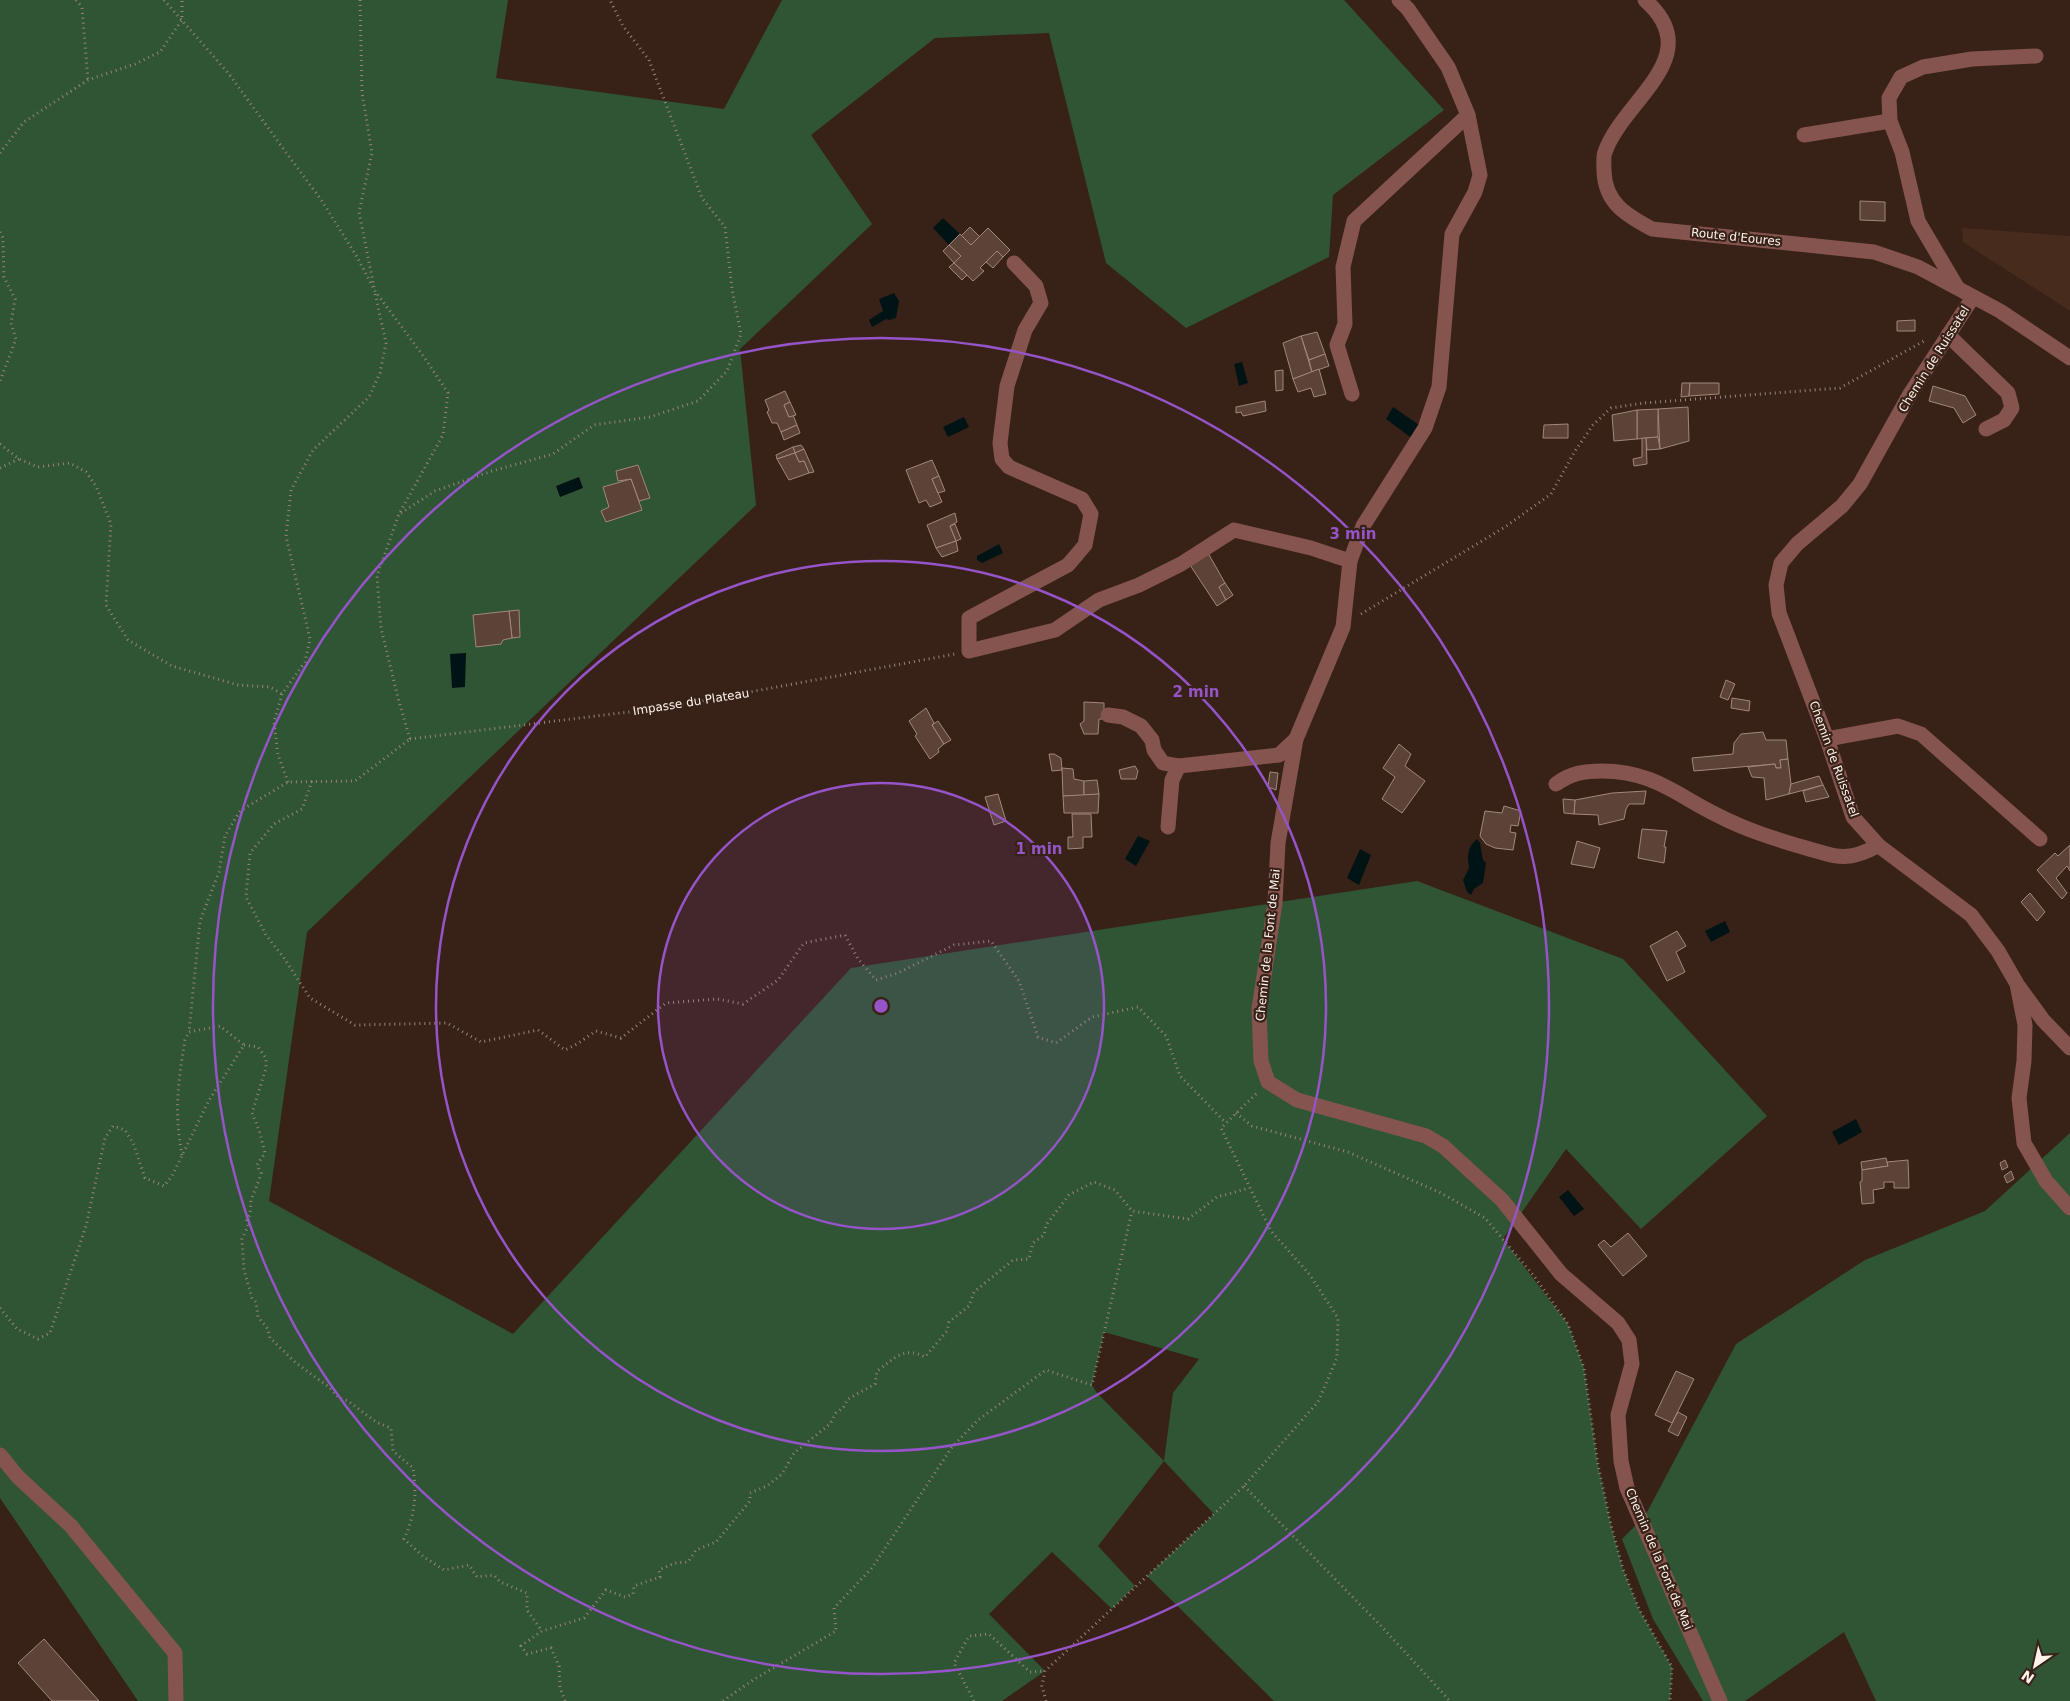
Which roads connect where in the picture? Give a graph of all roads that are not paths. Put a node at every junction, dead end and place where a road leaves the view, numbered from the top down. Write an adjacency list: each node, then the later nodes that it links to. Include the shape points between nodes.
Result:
1 (1399, 0): 4 (street, Chemin de la Font de Mai, via 1408,8 1448,67)
2 (1645, 0): 8 (street, Route d'Eoures, via 1666,25 1669,51 1659,74 1616,128 1604,154 1604,179 1613,201 1628,216 1652,229 1874,252 1918,267)
3 (2036, 56): 5 (street, via 1972,59 1923,67 1901,77 1889,98)
4 (1468, 115): 12 (street, via 1354,221 1343,268 1345,324 1337,345); 14 (street, Chemin de la Font de Mai, via 1480,175 1475,192 1452,234 1438,387 1425,428 1363,526)
5 (1890, 121): 6 (street); 8 (street, via 1902,152 1918,221)
6 (1804, 135)
7 (1014, 263): 14 (street, via 1036,286 1041,303 1025,330 1007,386 1000,443 1002,459 1009,467 1082,499 1091,514 1085,545 1068,565 969,618 969,651 1054,630 1099,600 1181,564 1234,530)
8 (1958, 288): 9 (street, Route d'Eoures)
9 (1973, 297): 10 (street, Chemin de Ruissatel); 11 (street, Route d'Eoures, via 2000,311)
10 (1948, 335): 13 (street, via 2008,393 2012,408 2004,420); 17 (street, Chemin de Ruissatel, via 1910,394 1860,484 1842,506 1797,544 1781,563 1776,585 1779,613)
11 (2070, 358)
12 (1352, 394)
13 (1986, 430)
14 (1350, 561): 16 (street, Chemin de la Font de Mai, via 1343,628)
15 (1108, 715): 18 (street, via 1123,717 1142,726 1163,764)
16 (1296, 739): 18 (street, via 1279,755); 28 (street, Chemin de la Font de Mai, via 1278,843 1275,903 1259,1009 1261,1061 1268,1082 1297,1100 1426,1136 1443,1146 1502,1200 1561,1274 1618,1323 1629,1340 1632,1364 1618,1415 1621,1461 1627,1488)
17 (1827, 739): 21 (street, via 1898,726 1921,734); 22 (street, Chemin de Ruissatel, via 1853,817)
18 (1178, 766): 20 (street, via 1172,780)
19 (1556, 784): 22 (street, via 1567,776 1585,771 1642,775 1717,816 1758,834 1834,856 1854,855)
20 (1168, 827)
21 (2040, 839)
22 (1879, 846): 23 (street, Chemin de Ruissatel, via 1971,915)
23 (2017, 984): 24 (street, via 2043,1020); 25 (street, Chemin de Ruissatel, via 2025,1025 2019,1098 2024,1143 2046,1181)
24 (2070, 1048)
25 (2070, 1208)
26 (0, 1455): 27 (street, via 18,1477 71,1526 175,1652)
27 (176, 1701)
28 (1720, 1701)

